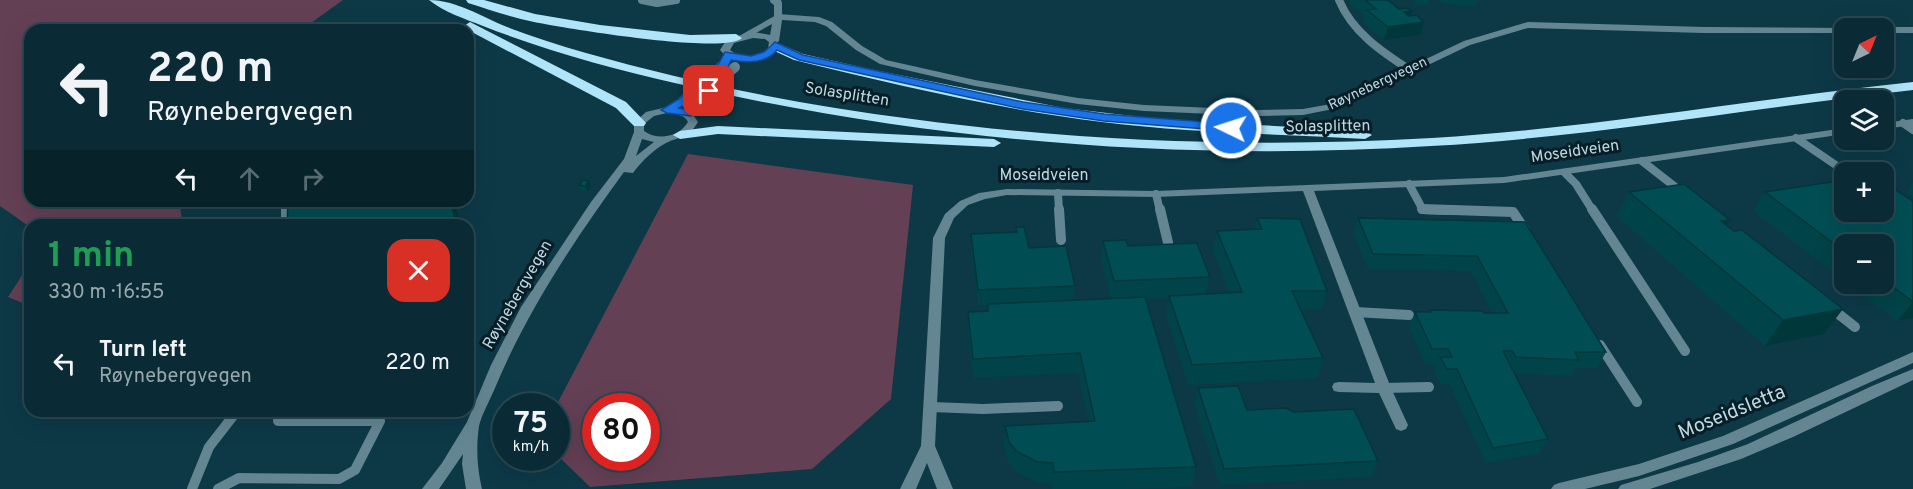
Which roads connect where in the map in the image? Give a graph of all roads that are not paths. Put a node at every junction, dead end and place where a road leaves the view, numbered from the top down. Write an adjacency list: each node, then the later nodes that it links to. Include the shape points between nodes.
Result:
1 (425, 0): 10 (highway)
2 (435, 0): 32 (highway, Solasplitten, via 582,55 784,103 932,127)
3 (459, 0): 29 (highway, Solasplitten, via 538,31 621,57 719,80 878,109 1102,131)
4 (472, 0): 15 (highway, via 520,16 568,24 714,41)
5 (642, 0): 6 (lane)
6 (676, 0)
7 (774, 0): 9 (lane, via 778,3)
8 (1339, 0): 19 (lane, via 1353,25)
9 (778, 17): 15 (street); 16 (street); 19 (street, Røynebergvegen, via 829,24 867,54 896,66 1018,92 1144,108 1235,113 1314,111 1344,103)
10 (470, 24)
11 (474, 26): 25 (highway, via 621,105)
12 (1834, 30): 19 (street, Røynebergvegen, via 1528,26 1467,43)
13 (1894, 30): 14 (street)
14 (1913, 30)
15 (740, 37): 16 (street, via 761,35); 17 (street, via 726,46)
16 (774, 43): 18 (street, via 768,54); 29 (highway, via 786,53 810,60 1068,113)
17 (726, 59): 18 (street); 22 (street, bridge, via 683,101)
18 (751, 59): 23 (street, bridge, via 735,68)
19 (1410, 70)
20 (1913, 76): 29 (highway, Solasplitten, via 1508,125)
21 (1913, 86): 32 (highway, Solasplitten, via 1455,140)
22 (667, 110): 23 (street); 25 (street, via 650,114)
23 (687, 113): 28 (street, via 693,122)
24 (1908, 122): 26 (lane)
25 (639, 127): 31 (street, Røynebergvegen, via 648,138); 41 (street, Røynebergvegen, via 629,159)
26 (1913, 130)
27 (1834, 133): 30 (street, Moseidveien)
28 (680, 135): 31 (street, Røynebergvegen); 32 (highway, via 718,130 1101,147)
29 (1365, 135)
30 (1796, 138): 33 (street, Moseidveien); 34 (lane)
31 (665, 139): 41 (street, Røynebergvegen, via 638,160)
32 (1176, 145)
33 (1642, 161): 35 (street, Moseidveien); 40 (lane)
34 (1834, 164)
35 (1565, 173): 36 (street, Moseidveien); 50 (lane)
36 (1409, 184): 37 (street, Moseidveien); 43 (lane, via 1423,210 1513,212)
37 (1307, 188): 39 (street, Moseidveien); 46 (street)
38 (1058, 193): 39 (street, Moseidveien); 42 (lane); 58 (street, Moseidveien, via 983,195 949,214 939,238)
39 (1156, 194): 44 (lane)
40 (1688, 197)
41 (584, 221): 61 (street, Røynebergvegen, via 526,310)
42 (1061, 240)
43 (1533, 242)
44 (1170, 251)
45 (1827, 305): 48 (lane)
46 (1355, 312): 47 (lane); 55 (street)
47 (1408, 315)
48 (1855, 327)
49 (1592, 332): 56 (lane)
50 (1685, 351)
51 (1913, 357): 70 (street, Moseidsletta, via 1728,440 1639,470)
52 (1913, 374): 71 (street, via 1769,441)
53 (1339, 387): 55 (street)
54 (1429, 387): 55 (lane)
55 (1384, 388): 62 (street)
56 (1637, 402)
57 (1058, 406): 58 (lane)
58 (932, 407): 63 (street, Moseidveien)
59 (232, 417): 64 (lane, via 209,447)
60 (278, 422): 65 (lane, via 380,421 355,470 339,479 239,478)
61 (473, 424): 66 (street, Røynebergvegen); 67 (street, Røynebergvegen, via 469,464)
62 (1401, 425)
63 (928, 446): 68 (street); 69 (street)
64 (192, 489)
65 (218, 489)
66 (429, 489)
67 (474, 489)
68 (908, 489)
69 (945, 489)
70 (1559, 489)
71 (1626, 489)

